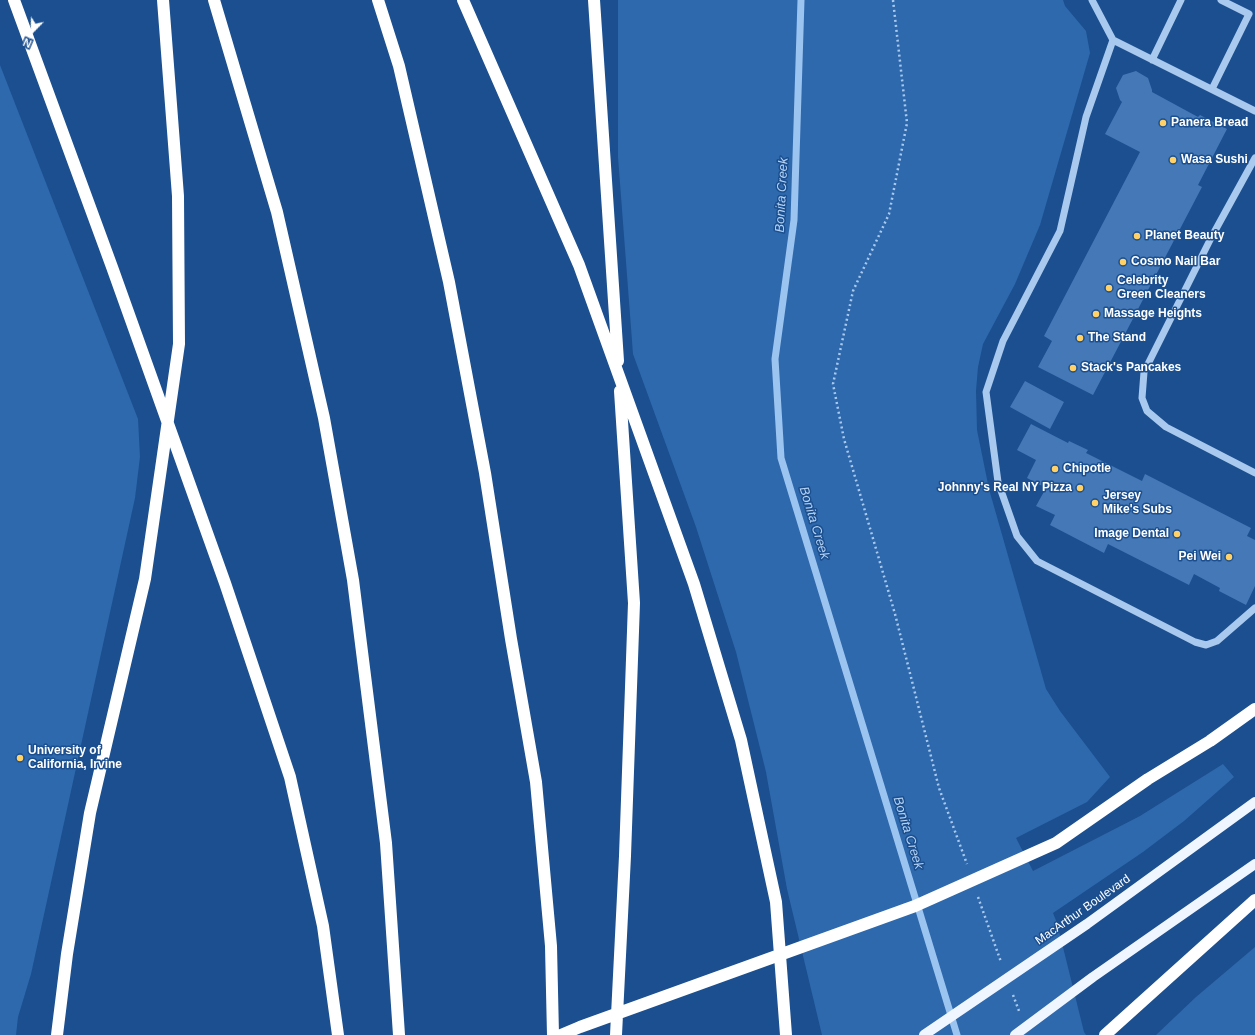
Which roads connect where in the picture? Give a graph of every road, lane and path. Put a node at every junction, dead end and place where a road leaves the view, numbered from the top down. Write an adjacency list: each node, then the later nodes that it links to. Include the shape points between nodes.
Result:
1 (14, 0): 28 (highway, via 225,584 290,777 323,926)
2 (163, 0): 27 (highway, via 178,196 179,344 145,579 90,813 67,954)
3 (214, 0): 29 (highway, via 277,212 326,426 353,580 386,843)
4 (378, 0): 30 (highway, via 399,66 449,282 485,474 536,782 551,946)
5 (463, 0): 33 (highway, via 579,265 694,584 741,740 776,902)
6 (594, 0): 32 (highway, via 634,603)
7 (893, 0): 21 (path, via 907,123 889,214 853,291 833,384 844,438 895,614 939,788)
8 (1092, 0): 11 (lane)
9 (1181, 0): 12 (lane)
10 (1221, 0): 13 (lane, via 1249,14)
11 (1113, 40): 12 (lane); 17 (lane, via 1086,117 1060,231 1003,341 986,392 998,482 1017,536 1038,561 1195,642 1206,645 1217,641)
12 (1152, 60): 13 (lane)
13 (1212, 89): 14 (lane)
14 (1255, 111)
15 (1255, 158): 16 (lane, via 1211,238 1144,372 1142,398 1147,411 1166,427)
16 (1255, 472)
17 (1255, 608)
18 (1255, 709): 31 (highway, via 1056,843 915,906)
19 (1255, 802): 34 (main road, MacArthur Boulevard, via 1087,924)
20 (1255, 864): 35 (main road)
21 (969, 870)
22 (977, 893): 24 (path)
23 (1255, 900): 36 (highway)
24 (1003, 968)
25 (1011, 990): 26 (path)
26 (1019, 1012)
27 (58, 1035)
28 (338, 1035)
29 (399, 1035)
30 (553, 1035)
31 (561, 1035)
32 (616, 1035)
33 (786, 1035)
34 (924, 1035)
35 (1014, 1035)
36 (1105, 1035)

